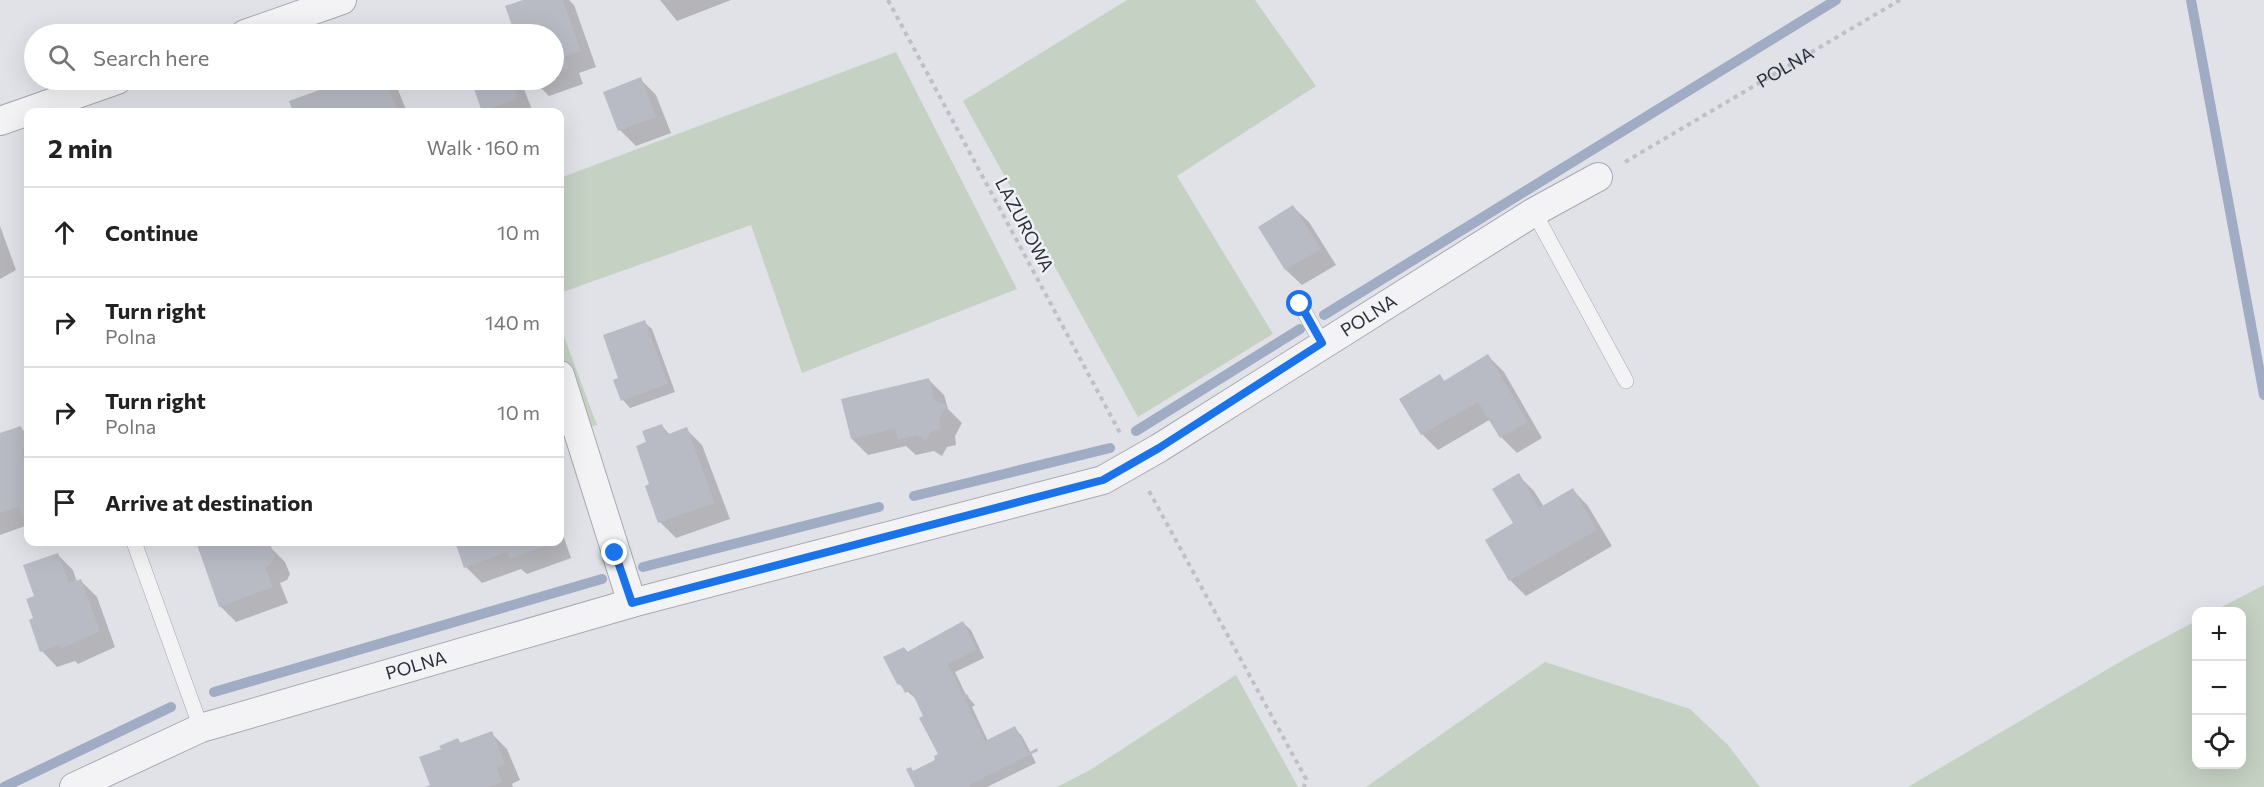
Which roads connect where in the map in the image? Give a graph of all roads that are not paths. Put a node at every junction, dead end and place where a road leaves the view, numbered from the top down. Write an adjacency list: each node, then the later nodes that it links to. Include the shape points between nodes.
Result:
1 (342, 0): 2 (street)
2 (274, 24)
3 (88, 90): 4 (street)
4 (37, 108)
5 (24, 113): 6 (street)
6 (0, 121)
7 (1598, 177): 8 (street, POLNA)
8 (1534, 212): 10 (street, POLNA); 11 (lane)
9 (1300, 304): 10 (lane)
10 (1322, 343): 14 (street, POLNA, via 1103,480)
11 (1626, 381)
12 (564, 388): 14 (street)
13 (135, 546): 15 (lane)
14 (632, 603): 15 (street, POLNA)
15 (201, 728): 16 (street, POLNA)
16 (74, 787)

